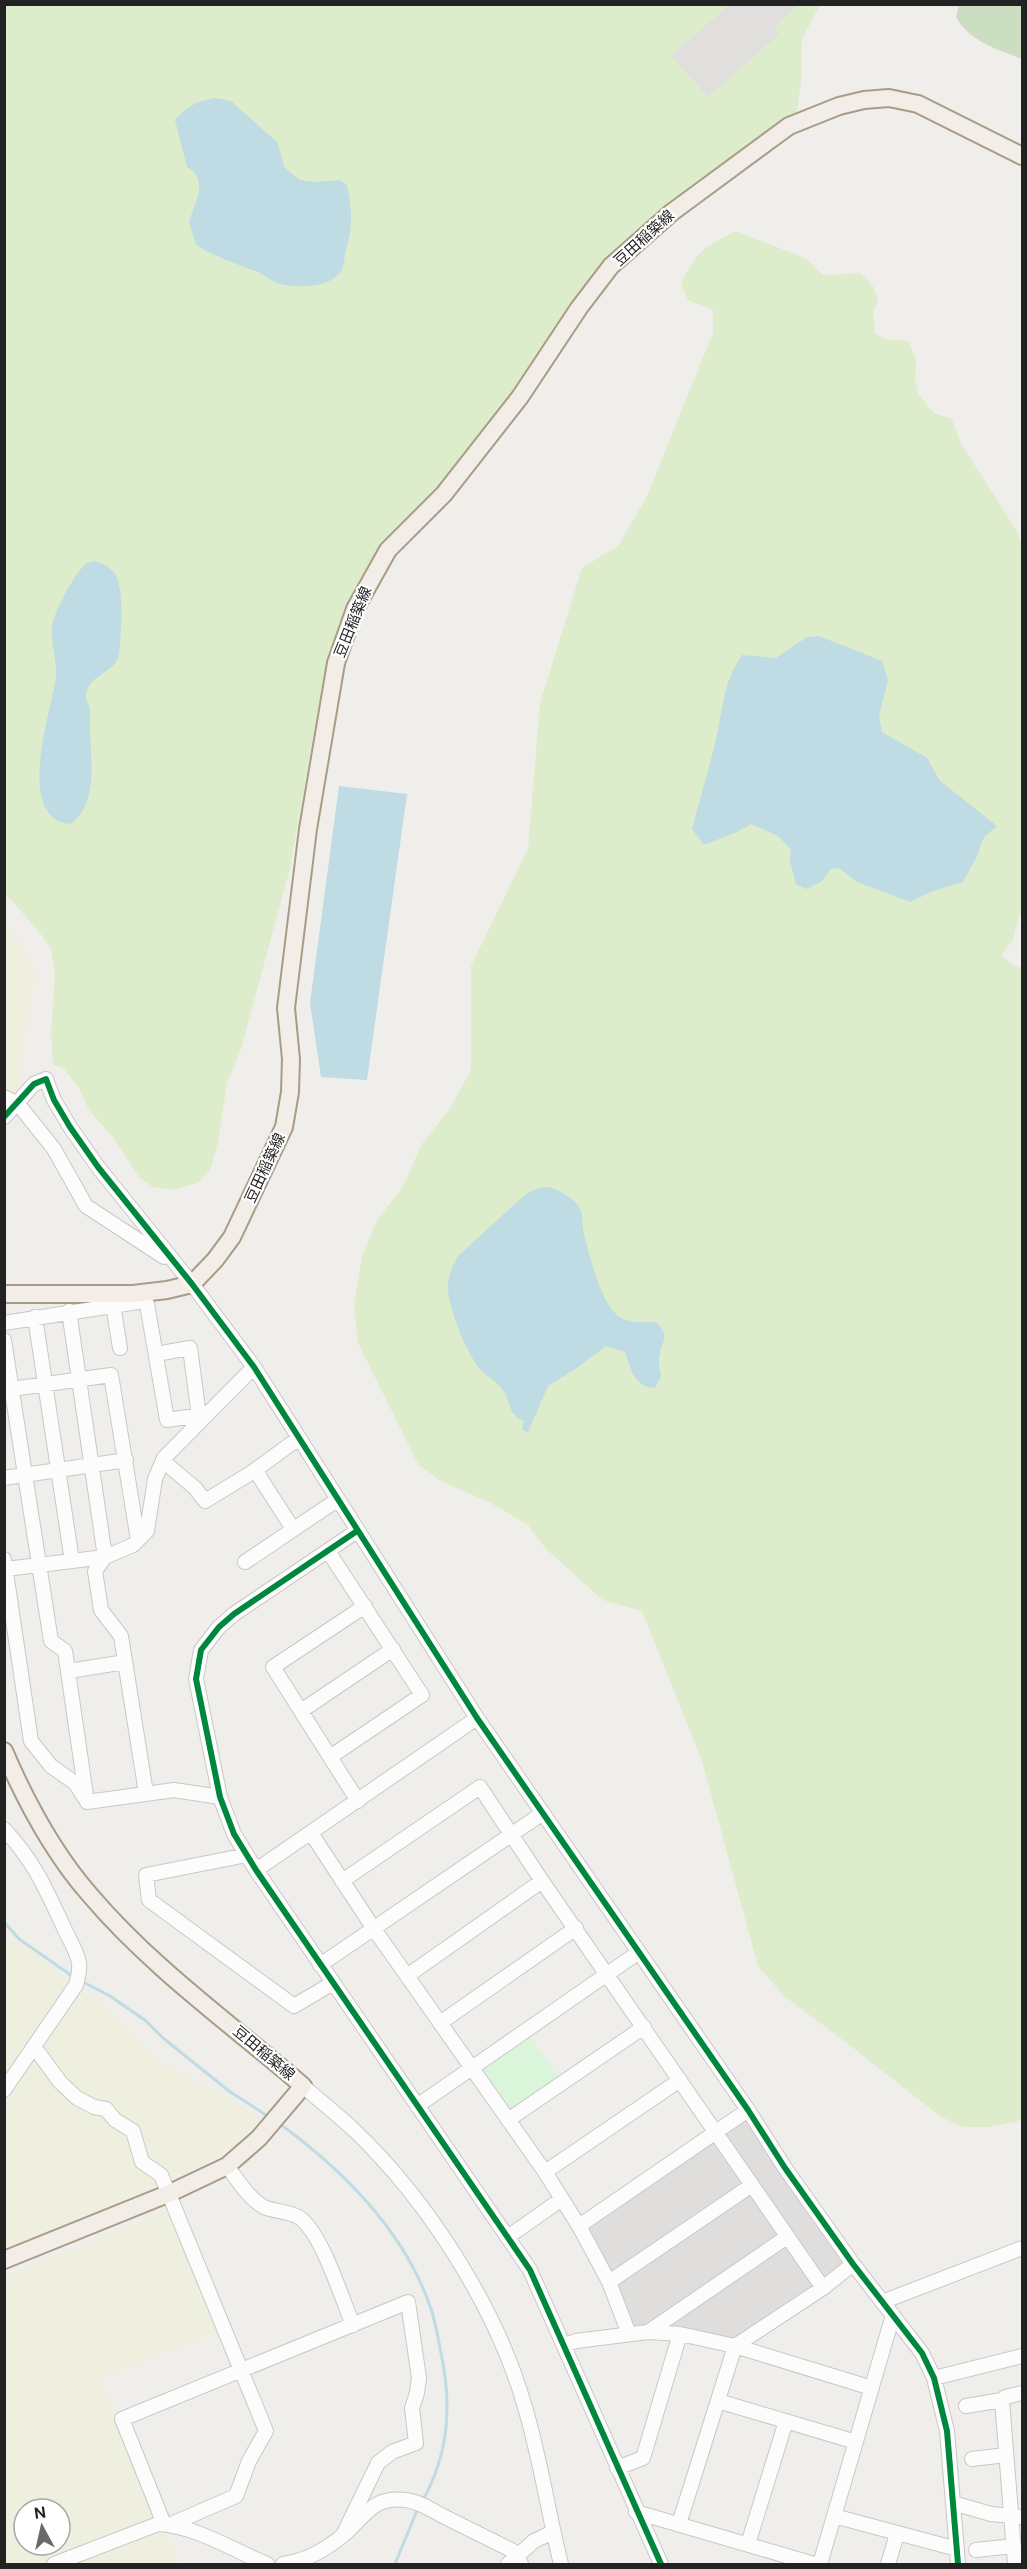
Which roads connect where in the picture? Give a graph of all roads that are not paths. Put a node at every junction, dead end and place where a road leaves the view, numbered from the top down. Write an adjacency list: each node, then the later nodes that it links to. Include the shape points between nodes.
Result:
1 (1023, 156): 6 (main road, 豆田稲築線, via 918,104 889,98 847,104 789,126 671,213 611,266 520,397 444,494 388,550 355,609 336,663 308,829 286,1008 291,1070 284,1127 232,1237)
2 (4, 1097): 3 (street)
3 (18, 1104): 4 (street); 5 (street, via 54,1149 86,1206); 5 (street, via 34,1084 46,1079 70,1127 98,1167)
4 (4, 1117)
5 (177, 1266): 6 (street)
6 (192, 1284): 8 (main road); 16 (street)
7 (4, 1294): 8 (main road)
8 (145, 1297): 9 (street); 15 (street)
9 (114, 1305): 10 (street); 14 (street)
10 (69, 1311): 11 (street); 17 (street)
11 (36, 1317): 12 (street); 18 (street)
12 (4, 1323)
13 (4, 1340): 19 (street)
14 (120, 1348)
15 (156, 1354): 20 (street, via 190,1348); 20 (street, via 166,1420)
16 (254, 1367): 20 (street); 21 (street)
17 (80, 1379): 18 (street); 22 (street, via 111,1375); 24 (street)
18 (46, 1384): 19 (street); 26 (street)
19 (8, 1389): 27 (street)
20 (203, 1415): 23 (street)
21 (299, 1438): 25 (street); 29 (street)
22 (126, 1460): 24 (street); 32 (street)
23 (163, 1461): 25 (street, via 205,1501); 32 (street, via 155,1479 147,1531)
24 (93, 1466): 26 (street); 34 (street)
25 (255, 1470): 30 (street)
26 (59, 1471): 27 (street); 35 (street)
27 (26, 1475): 28 (street); 38 (street)
28 (4, 1478)
29 (338, 1500): 30 (street); 31 (street)
30 (293, 1529): 36 (street)
31 (357, 1531): 33 (street); 44 (street)
32 (138, 1540): 34 (street)
33 (328, 1551): 39 (street); 48 (street, via 234,1614 201,1650 196,1679)
34 (105, 1557): 35 (street); 41 (street, via 95,1571 99,1603 121,1636)
35 (72, 1561): 38 (street)
36 (245, 1562)
37 (5, 1564): 38 (street); 50 (street, via 31,1741 51,1766 75,1783)
38 (39, 1564): 42 (street, via 51,1641 65,1651)
39 (365, 1606): 40 (street); 43 (street, via 273,1667)
40 (393, 1650): 43 (street); 46 (street, via 422,1695)
41 (125, 1662): 42 (street); 47 (street)
42 (69, 1671): 50 (street)
43 (301, 1711): 46 (street)
44 (477, 1718): 49 (street); 51 (street)
45 (4, 1751): 71 (main road, 豆田稲築線, via 51,1841 89,1894 133,1941)
46 (330, 1756): 49 (street)
47 (146, 1793): 48 (street, via 174,1790); 50 (street)
48 (220, 1797): 55 (street)
49 (358, 1801): 53 (street)
50 (87, 1802)
51 (543, 1813): 54 (street); 61 (street)
52 (4, 1829): 68 (street, via 40,1875 79,1962 75,1985)
53 (311, 1833): 56 (street); 57 (street)
54 (512, 1834): 57 (street, via 480,1788); 58 (street); 60 (street)
55 (247, 1855): 56 (street); 65 (street, via 146,1875 149,1900 294,2006)
56 (256, 1870): 62 (street)
57 (342, 1881): 60 (street)
58 (542, 1881): 59 (street); 64 (street)
59 (576, 1928): 63 (street); 66 (street)
60 (374, 1929): 62 (street); 64 (street)
61 (639, 1952): 63 (street); 74 (street)
62 (320, 1965): 65 (street)
63 (608, 1975): 67 (street); 69 (street)
64 (407, 1976): 66 (street)
65 (333, 1983): 73 (street)
66 (440, 2023): 69 (street)
67 (644, 2027): 70 (street); 75 (street)
68 (35, 2048): 72 (street); 80 (street, via 77,2098 106,2109 133,2131 142,2162 161,2175)
69 (472, 2068): 73 (street); 75 (street)
70 (680, 2080): 76 (street); 78 (street)
71 (303, 2086): 77 (main road, 豆田稲築線, via 259,2138); 117 (street, via 356,2132 412,2194 450,2248 484,2308 525,2406)
72 (4, 2090)
73 (417, 2106): 83 (street)
74 (748, 2110): 76 (street); 87 (street)
75 (508, 2120): 78 (street)
76 (716, 2132): 79 (street); 82 (street)
77 (229, 2165): 80 (main road, 豆田稲築線); 92 (street, via 259,2203 300,2217 311,2231)
78 (545, 2172): 81 (street)
79 (752, 2185): 84 (street); 88 (street)
80 (170, 2193): 86 (main road, 豆田稲築線); 99 (street)
81 (562, 2199): 82 (street); 83 (street)
82 (579, 2226): 88 (street)
83 (509, 2236): 96 (street, via 530,2270)
84 (787, 2237): 89 (street); 93 (street)
85 (1023, 2248): 90 (street)
86 (4, 2260)
87 (853, 2264): 89 (street); 90 (street)
88 (609, 2282): 94 (street)
89 (823, 2288): 97 (street)
90 (882, 2302): 91 (street)
91 (893, 2315): 100 (street, via 922,2353); 101 (street)
92 (353, 2325): 99 (street); 119 (street, via 408,2302 419,2378 411,2418 417,2437 412,2446 392,2452 378,2463)
93 (648, 2332): 94 (street); 95 (street)
94 (629, 2334): 96 (street)
95 (680, 2334): 97 (street); 110 (street, via 643,2458)
96 (565, 2345): 110 (street)
97 (735, 2346): 101 (street); 104 (street)
98 (1023, 2356): 100 (street)
99 (242, 2370): 115 (street, via 266,2431 236,2496); 115 (street, via 122,2419)
100 (934, 2378): 111 (street, via 947,2432)
101 (872, 2388): 107 (street)
102 (1023, 2393): 103 (street)
103 (1002, 2400): 105 (street); 108 (street)
104 (718, 2401): 106 (street); 116 (street)
105 (966, 2406)
106 (786, 2421): 107 (street); 120 (street)
107 (856, 2442): 114 (street)
108 (1006, 2455): 109 (street); 113 (street)
109 (972, 2459)
110 (617, 2468): 112 (street)
111 (953, 2503): 113 (street, via 991,2514); 122 (street)
112 (636, 2512): 116 (street); 129 (street)
113 (1017, 2515): 121 (street)
114 (834, 2516): 118 (street); 131 (street)
115 (167, 2524): 125 (street, via 150,2526); 126 (street, via 224,2543)
116 (679, 2524): 120 (street)
117 (553, 2532): 124 (street, via 534,2541); 128 (street)
118 (897, 2534): 122 (street); 132 (street)
119 (343, 2535): 124 (street, via 376,2505 405,2499 513,2551); 127 (street, via 305,2559)
120 (748, 2544): 130 (street)
121 (1014, 2546): 123 (street); 134 (street)
122 (957, 2549): 133 (street)
123 (976, 2550)
124 (516, 2562)
125 (54, 2565)
126 (267, 2565)
127 (283, 2565)
128 (561, 2565)
129 (660, 2565)
130 (814, 2565)
131 (819, 2565)
132 (888, 2565)
133 (958, 2565)
134 (1015, 2565)

